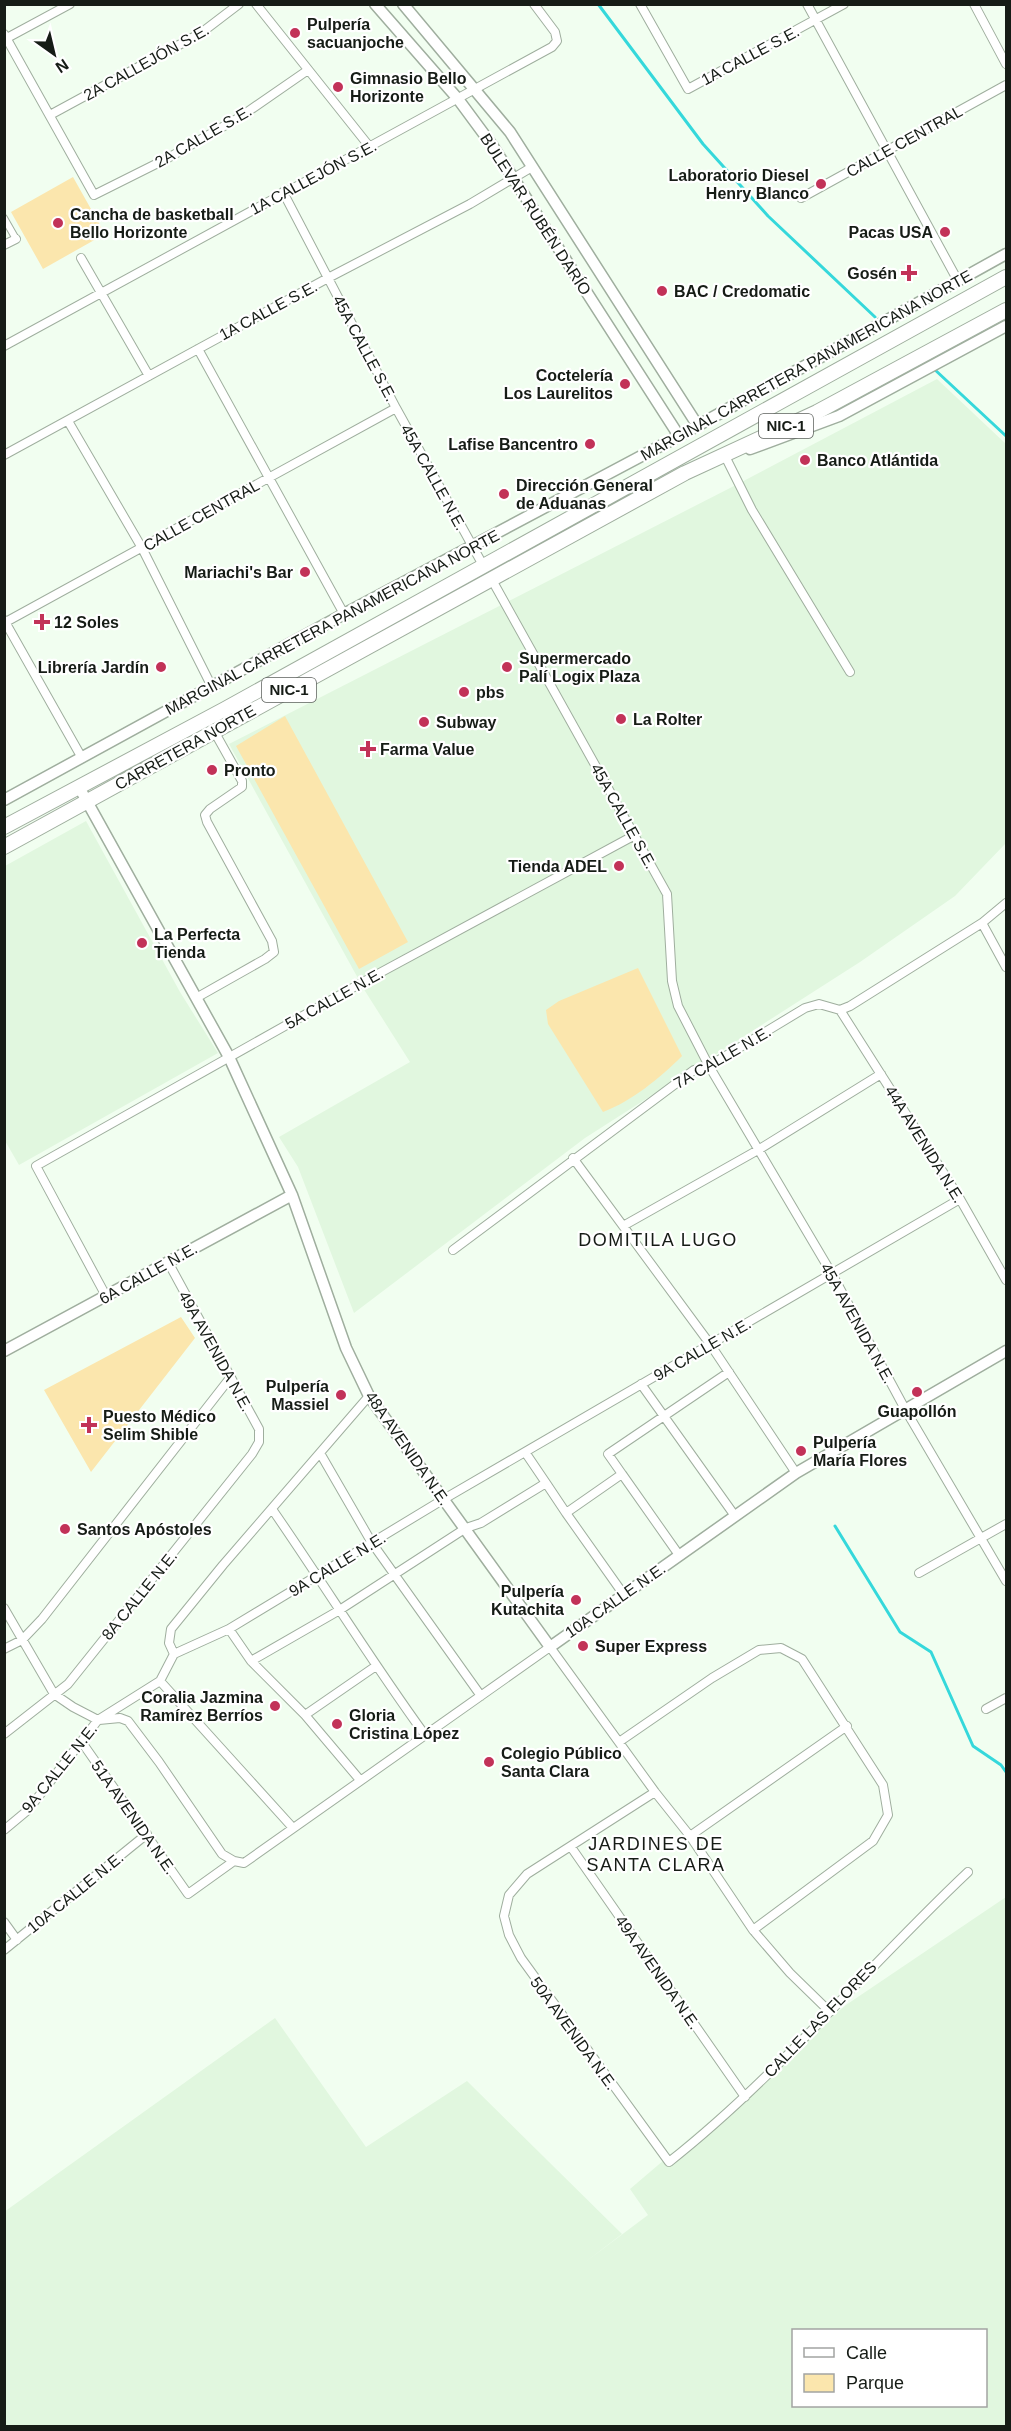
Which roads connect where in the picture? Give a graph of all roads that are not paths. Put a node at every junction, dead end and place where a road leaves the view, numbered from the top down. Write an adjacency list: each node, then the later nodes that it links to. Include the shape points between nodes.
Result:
1 (70, 4): 12 (street)
2 (239, 4): 18 (street, 2A CALLEJÓN S.E., via 201,33)
3 (255, 4): 14 (street)
4 (375, 4): 17 (street, BULEVAR RUBÉN DARÍO)
5 (403, 4): 16 (street, BULEVAR RUBÉN DARÍO)
6 (534, 4): 16 (street, 1A CALLEJÓN S.E., via 557,40 552,47)
7 (640, 4): 11 (street, 1A CALLE S.E., via 688,89)
8 (807, 4): 11 (street)
9 (844, 4): 11 (street, 1A CALLE S.E.)
10 (974, 4): 13 (street)
11 (815, 20): 20 (street)
12 (6, 36): 18 (street)
13 (1006, 64)
14 (308, 70): 18 (street, 2A CALLE S.E., via 240,117 94,195); 19 (street)
15 (1006, 85): 20 (street, CALLE CENTRAL)
16 (477, 90): 17 (street, 1A CALLEJÓN S.E.); 21 (street, BULEVAR RUBÉN DARÍO)
17 (458, 99): 19 (street, 1A CALLEJÓN S.E.); 22 (street, BULEVAR RUBÉN DARÍO)
18 (50, 115)
19 (369, 146): 23 (street, 1A CALLEJÓN S.E.)
20 (887, 150): 24 (street, CALLE CENTRAL); 32 (street)
21 (532, 167): 22 (street, 1A CALLE S.E.); 41 (street, BULEVAR RUBÉN DARÍO)
22 (513, 178): 31 (street, 1A CALLE S.E.); 42 (street, BULEVAR RUBÉN DARÍO)
23 (283, 192): 31 (street, 45A CALLE S.E.); 33 (street, 1A CALLEJÓN S.E.)
24 (801, 198)
25 (4, 218): 26 (street)
26 (16, 239): 27 (street)
27 (4, 245)
28 (1006, 254): 32 (street, MARGINAL CARRETERA PANAMERICANA NORTE)
29 (81, 258): 33 (street)
30 (1006, 277): 49 (highway, NIC-1)
31 (328, 278): 37 (street, 1A CALLE S.E.); 39 (street, 45A CALLE S.E.)
32 (958, 281): 41 (street, MARGINAL CARRETERA PANAMERICANA NORTE)
33 (101, 293): 36 (street, 1A CALLEJÓN S.E.); 38 (street)
34 (1006, 310): 45 (highway, NIC-1, via 818,412)
35 (1006, 326): 44 (street, via 839,416)
36 (4, 346)
37 (198, 348): 38 (street, 1A CALLE S.E.); 46 (street)
38 (149, 376): 40 (street, 1A CALLE S.E.)
39 (396, 408): 46 (street, CALLE CENTRAL); 47 (street, 45A CALLE N.E.)
40 (68, 421): 43 (street, 1A CALLE S.E.); 48 (street)
41 (698, 426): 42 (street, MARGINAL CARRETERA PANAMERICANA NORTE)
42 (679, 436): 47 (street, MARGINAL CARRETERA PANAMERICANA NORTE)
43 (4, 455)
44 (726, 458): 45 (street); 53 (street, via 752,510)
45 (685, 473): 50 (highway, NIC-1)
46 (270, 477): 48 (street, CALLE CENTRAL); 51 (street)
47 (472, 546): 49 (street); 51 (street, MARGINAL CARRETERA PANAMERICANA NORTE)
48 (142, 548): 52 (street, CALLE CENTRAL); 54 (street)
49 (484, 567): 57 (highway, CARRETERA NORTE / NIC-1)
50 (492, 580): 55 (highway, CARRETERA NORTE / NIC-1); 61 (street, 45A CALLE S.E.)
51 (344, 614): 54 (street, MARGINAL CARRETERA PANAMERICANA NORTE)
52 (5, 622): 56 (street)
53 (850, 672)
54 (212, 687): 56 (street, MARGINAL CARRETERA PANAMERICANA NORTE)
55 (214, 731): 59 (highway, CARRETERA NORTE / NIC-1); 66 (street, via 242,781 242,788 205,815 272,941 274,952)
56 (82, 758): 58 (street, MARGINAL CARRETERA PANAMERICANA NORTE)
57 (78, 787): 59 (street, 48A AVENIDA N.E.); 60 (highway, CARRETERA NORTE / NIC-1)
58 (4, 800)
59 (87, 802): 62 (highway, CARRETERA NORTE / NIC-1); 66 (street, 48A AVENIDA N.E.)
60 (4, 827)
61 (635, 835): 68 (street, 5A CALLE N.E.); 69 (street, 45A CALLE S.E., via 667,894 676,998)
62 (4, 847)
63 (1006, 903): 64 (street)
64 (982, 923): 65 (street); 67 (street)
65 (1006, 967)
66 (196, 998): 68 (street, 48A AVENIDA N.E.)
67 (840, 1010): 69 (street, 7A CALLE N.E., via 819,1004 805,1008); 70 (street, 44A AVENIDA N.E.)
68 (229, 1057): 73 (street, 48A AVENIDA N.E.); 80 (street, 5A CALLE N.E., via 36,1166)
69 (709, 1066): 71 (street, 45A AVENIDA N.E.); 72 (street, 7A CALLE N.E., via 694,1070)
70 (881, 1074): 71 (street); 74 (street, 44A AVENIDA N.E.)
71 (758, 1150): 75 (street); 78 (street, 45A AVENIDA N.E.)
72 (573, 1158): 75 (street); 76 (street, 7A CALLE N.E.)
73 (292, 1194): 77 (street, 6A CALLE N.E.); 87 (street, 48A AVENIDA N.E., via 346,1348)
74 (960, 1199): 78 (street, 9A CALLE N.E.); 79 (street, 44A AVENIDA N.E.)
75 (623, 1226): 81 (street)
76 (453, 1250)
77 (168, 1262): 80 (street, 6A CALLE N.E.); 85 (street, 49A AVENIDA N.E.)
78 (832, 1274): 81 (street, 9A CALLE N.E.); 88 (street, 45A AVENIDA N.E.)
79 (1006, 1280)
80 (106, 1296): 82 (street, 6A CALLE N.E.)
81 (710, 1344): 84 (street); 86 (street, 9A CALLE N.E.)
82 (4, 1351)
83 (1006, 1351): 88 (street, 10A CALLE N.E.)
84 (729, 1372): 89 (street); 93 (street)
85 (230, 1378): 90 (street, 49A AVENIDA N.E., via 259,1429); 113 (street)
86 (641, 1384): 89 (street); 91 (street, 9A CALLE N.E.)
87 (369, 1396): 92 (street); 96 (street, 48A AVENIDA N.E.)
88 (905, 1410): 93 (street, 10A CALLE N.E.); 102 (street, 45A AVENIDA N.E.)
89 (664, 1417): 94 (street, via 608,1454); 99 (street)
90 (259, 1442): 120 (street, 8A CALLE N.E., via 68,1684)
91 (525, 1452): 95 (street); 96 (street, 9A CALLE N.E.)
92 (320, 1453): 97 (street); 103 (street)
93 (796, 1473): 99 (street, 10A CALLE N.E.)
94 (622, 1474): 98 (street); 104 (street)
95 (546, 1483): 98 (street); 101 (street)
96 (444, 1499): 101 (street, 48A AVENIDA N.E.); 103 (street, 9A CALLE N.E.)
97 (272, 1509): 107 (street); 116 (street, via 171,1629 169,1643)
98 (566, 1513): 109 (street)
99 (735, 1516): 104 (street, 10A CALLE N.E.)
100 (1006, 1524): 102 (street)
101 (466, 1528): 106 (street); 114 (street, 48A AVENIDA N.E.)
102 (981, 1538): 105 (street); 108 (street, 45A AVENIDA N.E.)
103 (372, 1543): 106 (street); 107 (street, 9A CALLE N.E.)
104 (679, 1556): 109 (street, 10A CALLE N.E.)
105 (919, 1573)
106 (395, 1574): 111 (street); 121 (street)
107 (318, 1576): 111 (street); 112 (street, 9A CALLE N.E.)
108 (1006, 1581)
109 (624, 1594): 114 (street, 10A CALLE N.E.)
110 (4, 1608): 113 (street)
111 (338, 1611): 117 (street); 118 (street)
112 (229, 1629): 116 (street); 117 (street)
113 (22, 1640): 115 (street); 120 (street)
114 (550, 1647): 121 (street, 10A CALLE N.E.); 130 (street, 48A AVENIDA N.E.)
115 (4, 1649)
116 (174, 1654): 119 (street)
117 (251, 1661): 124 (street)
118 (376, 1666): 124 (street); 128 (street)
119 (160, 1681): 125 (street, 9A CALLE N.E.); 133 (street)
120 (54, 1694): 125 (street); 127 (street, 8A CALLE N.E.)
121 (480, 1696): 128 (street, 10A CALLE N.E.)
122 (1006, 1698): 123 (street)
123 (986, 1709)
124 (305, 1715): 131 (street)
125 (98, 1720): 129 (street, 9A CALLE N.E.); 138 (street, via 128,1721 222,1854)
126 (847, 1726): 130 (street, via 802,1659 781,1648 759,1650); 136 (street); 142 (street, via 883,1785 888,1815 873,1841)
127 (4, 1734)
128 (425, 1735): 131 (street, 10A CALLE N.E.)
129 (81, 1741): 134 (street, 9A CALLE N.E., via 28,1810); 135 (street, 51A AVENIDA N.E.)
130 (619, 1742): 132 (street, 48A AVENIDA N.E.)
131 (360, 1780): 133 (street, 10A CALLE N.E.)
132 (655, 1792): 136 (street, 48A AVENIDA N.E.); 137 (street)
133 (293, 1828): 138 (street, 10A CALLE N.E., via 244,1863)
134 (4, 1830)
135 (147, 1834): 140 (street, 51A AVENIDA N.E.); 143 (street, 10A CALLE N.E.)
136 (690, 1836): 142 (street, 48A AVENIDA N.E.)
137 (571, 1847): 146 (street, 49A AVENIDA N.E.); 147 (street, 50A AVENIDA N.E., via 527,1874 509,1894 504,1916 509,1935 521,1958)
138 (234, 1861): 140 (street, 10A CALLE N.E.)
139 (968, 1872): 145 (street, CALLE LAS FLORES)
140 (188, 1894)
141 (4, 1922): 143 (street)
142 (753, 1930): 145 (street, 48A AVENIDA N.E.)
143 (17, 1940): 144 (street, 10A CALLE N.E.)
144 (4, 1950)
145 (830, 2012): 146 (street, CALLE LAS FLORES)
146 (745, 2097): 147 (street, CALLE LAS FLORES)
147 (669, 2162)

